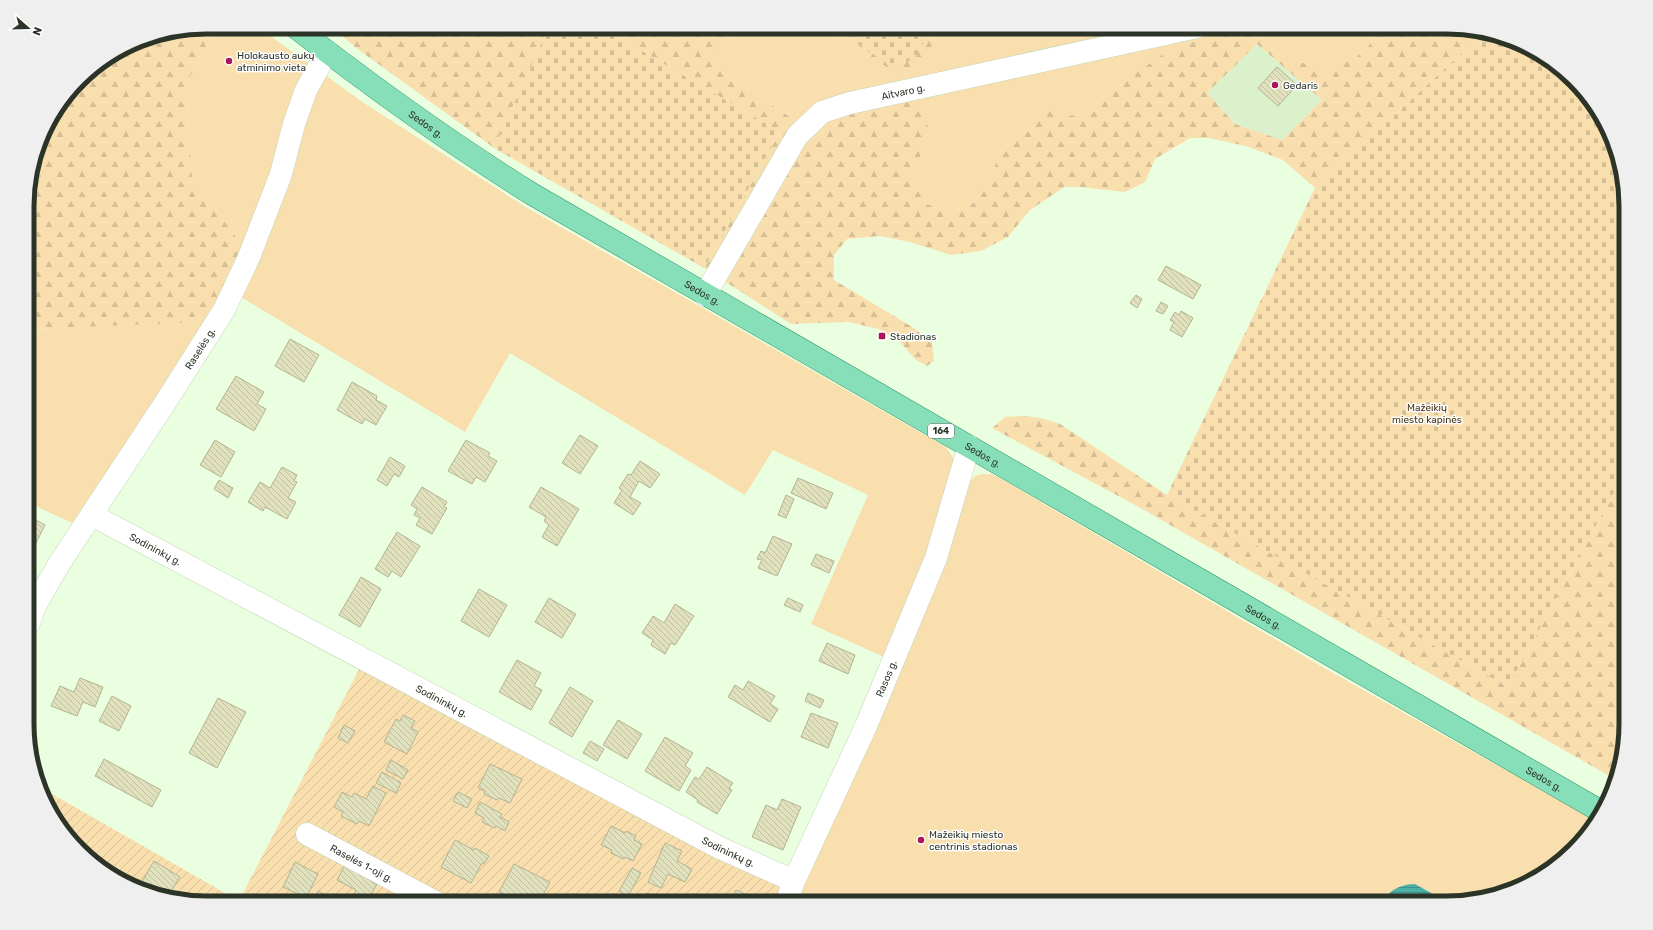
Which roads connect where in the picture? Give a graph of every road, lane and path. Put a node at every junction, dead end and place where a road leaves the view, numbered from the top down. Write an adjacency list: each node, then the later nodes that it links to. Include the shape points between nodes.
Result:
1 (304, 34): 3 (main road, Sedos g. / 164)
2 (1166, 34): 4 (street, Aitvaro g., via 850,103 822,112 797,136)
3 (327, 52): 4 (main road, Sedos g. / 164, via 472,157); 6 (street, Raselės g., via 306,90 281,174 249,257 224,310)
4 (706, 295): 5 (main road, Sedos g. / 164)
5 (969, 446): 8 (main road, Sedos g. / 164); 10 (street, Rasos g., via 936,558 866,726)
6 (92, 515): 7 (street, Raselės g.); 10 (street, Sodininkų g., via 720,848)
7 (34, 609)
8 (1597, 809)
9 (307, 834): 11 (street, Raselės 1-oji g.)
10 (794, 881): 12 (street, Rasos g.)
11 (424, 896)
12 (789, 896)

